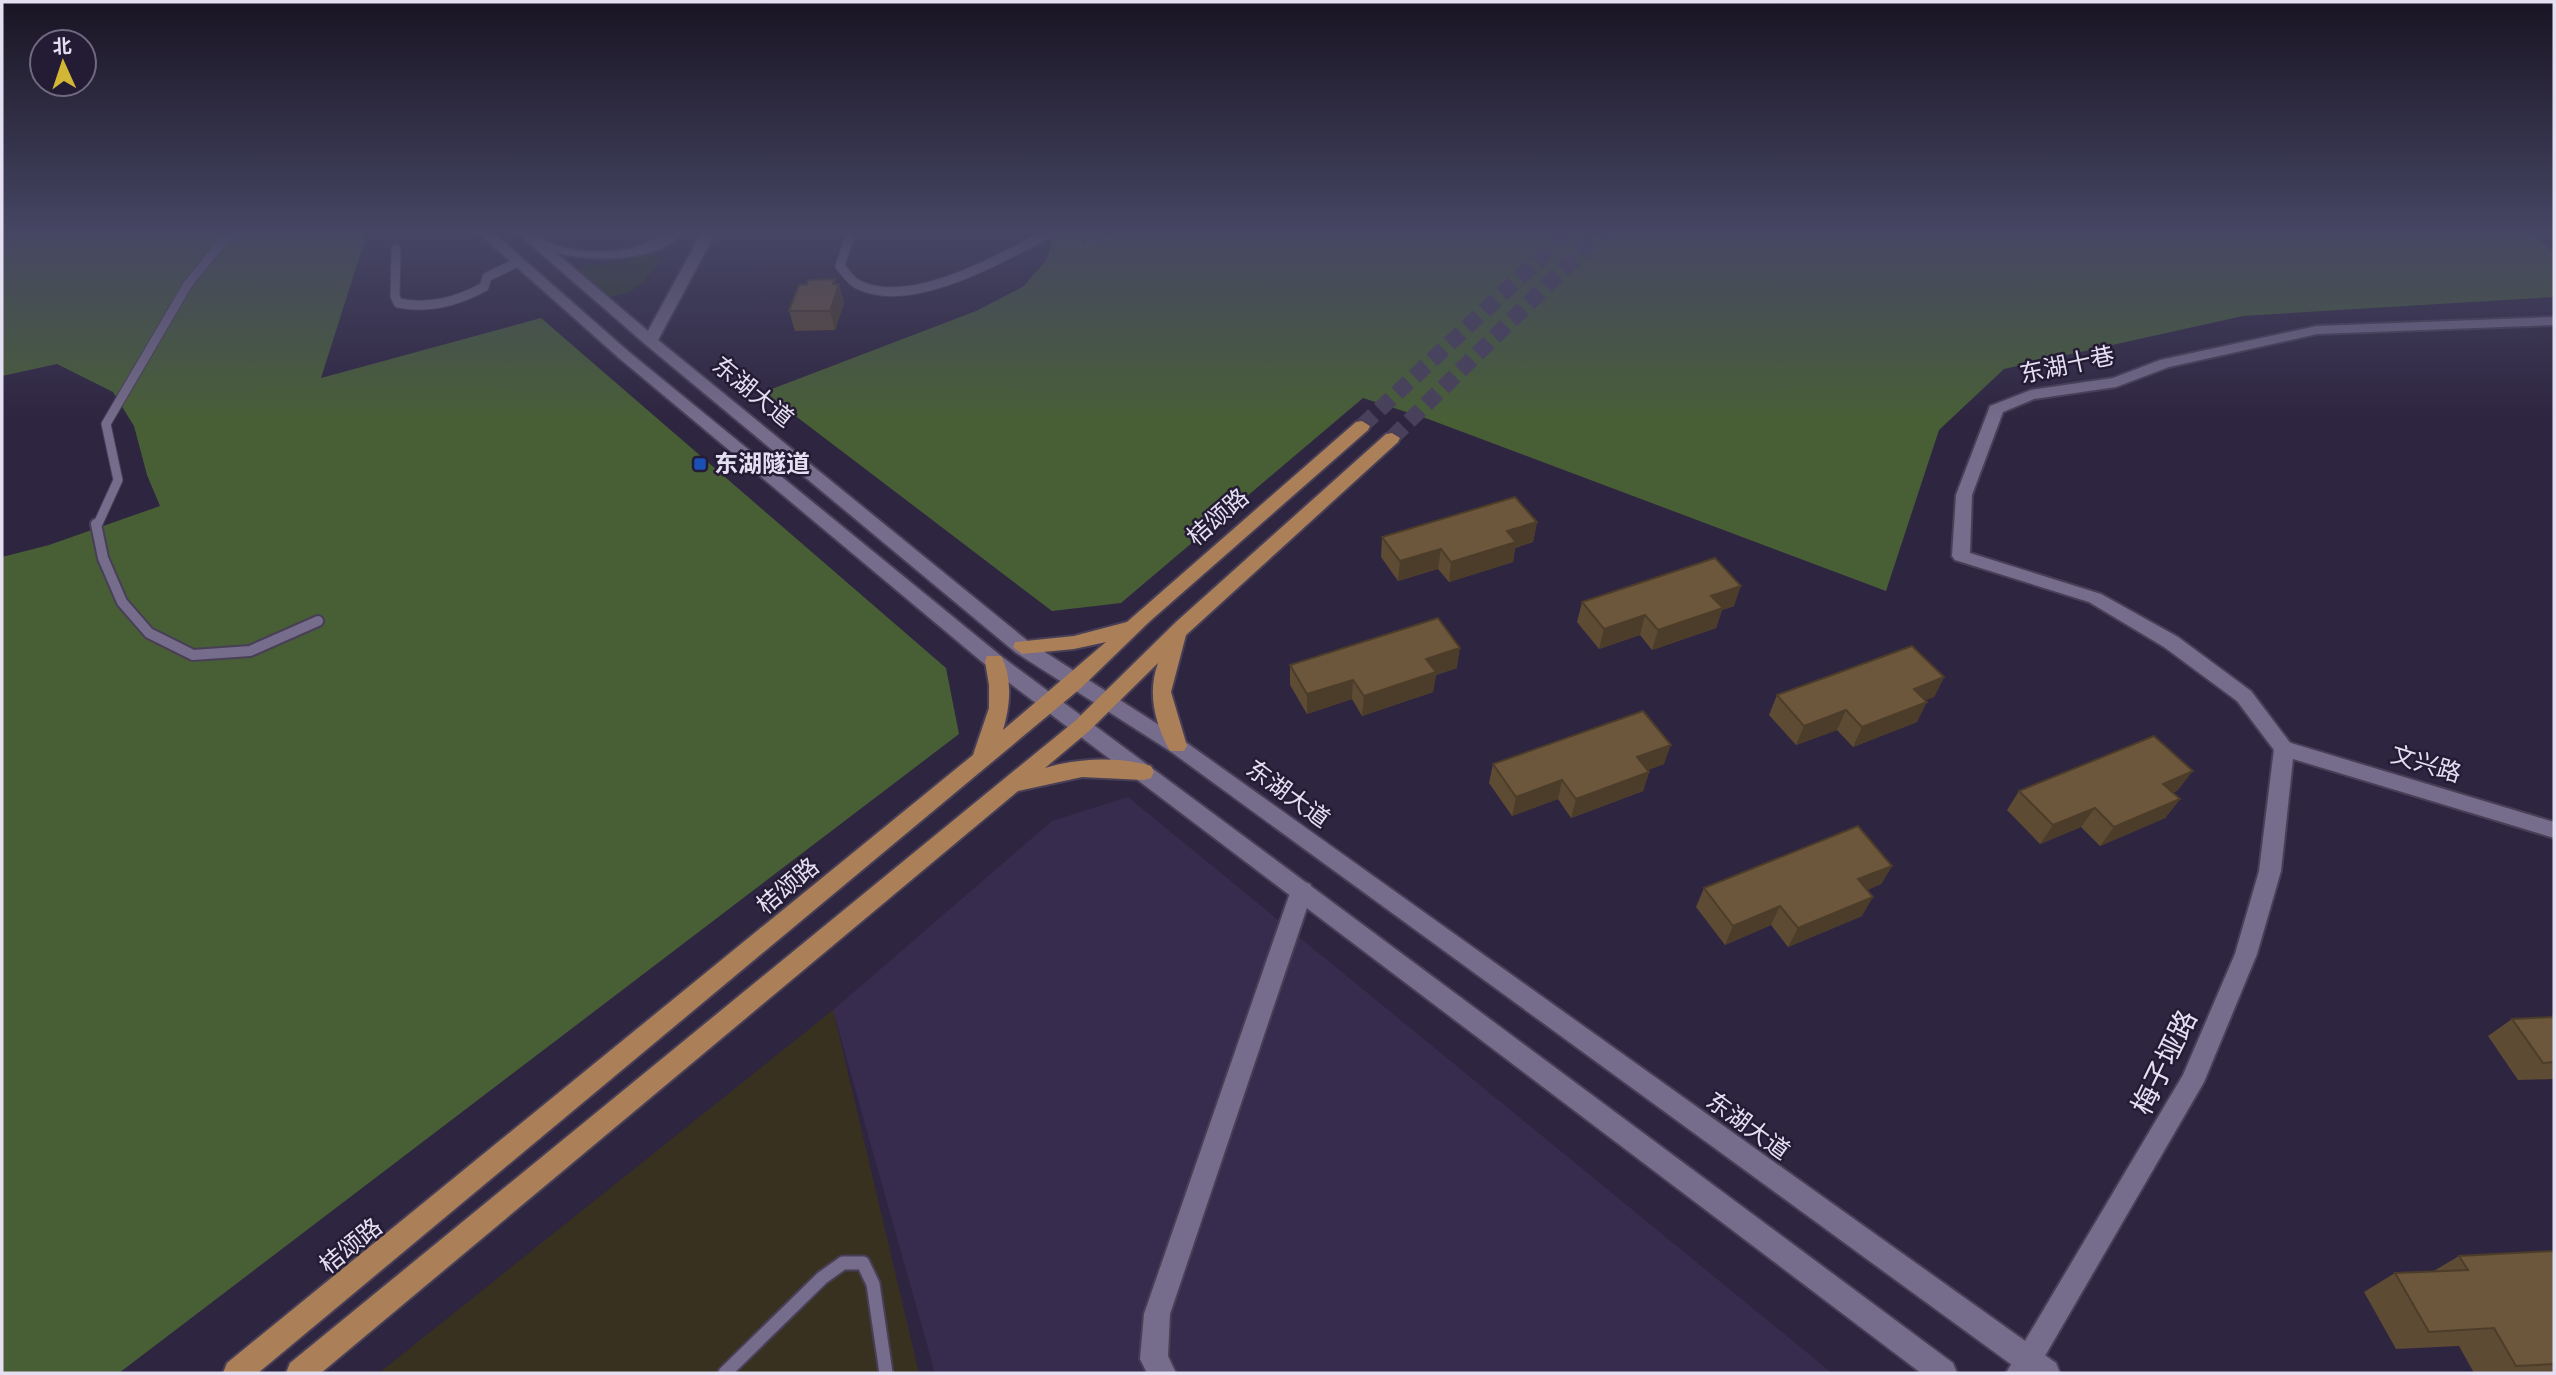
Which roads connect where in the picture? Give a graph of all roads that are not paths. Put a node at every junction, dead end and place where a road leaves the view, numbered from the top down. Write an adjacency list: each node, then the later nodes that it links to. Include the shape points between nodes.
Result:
1 (182, 294): 12 (lane, via 106,424 118,480 96,523 103,558 122,602 149,633 192,655 250,651)
2 (395, 294): 3 (lane, via 398,303 413,307)
3 (471, 294)
4 (553, 294): 15 (main road)
5 (595, 294): 8 (main road, 东湖大道)
6 (675, 294): 8 (main road)
7 (2554, 321): 21 (main road, 东湖十巷, via 2316,330 2165,363 2116,382 2031,395 1996,409 1964,495 1961,556 2095,598 2171,642 2244,696)
8 (650, 341): 14 (main road, 东湖大道)
9 (1362, 426): 11 (main road, 桔颂路)
10 (1392, 438): 13 (main road)
11 (1143, 617): 14 (main road, via 1099,639); 16 (main road, 桔颂路)
12 (318, 621)
13 (1182, 627): 18 (main road); 20 (main road, via 1162,674 1160,702)
14 (1022, 647): 16 (main road, 东湖大道)
15 (994, 661): 17 (main road); 22 (main road, via 1002,686 998,713 992,739)
16 (1074, 683): 17 (main road, 桔颂路); 18 (main road, 东湖大道)
17 (1050, 702): 19 (main road); 22 (main road, 桔颂路)
18 (1109, 702): 19 (main road); 20 (main road, 东湖大道)
19 (1082, 726): 23 (main road); 24 (main road)
20 (1177, 746): 27 (main road, 东湖大道)
21 (2284, 749): 25 (main road, 文兴路); 27 (main road, 梅子垭路, via 2270,871 2246,954 2192,1082)
22 (973, 767): 28 (main road, 桔颂路)
23 (1144, 772): 24 (main road, via 1087,767 1052,772); 26 (main road)
24 (1005, 791): 29 (main road)
25 (2554, 830)
26 (1302, 890): 32 (main road, via 1157,1314 1154,1359); 33 (main road)
27 (2031, 1369)
28 (237, 1373)
29 (300, 1373)
30 (725, 1373): 31 (lane, via 822,1278 843,1264 863,1263 873,1284)
31 (886, 1373)
32 (1161, 1373)
33 (1943, 1373)

